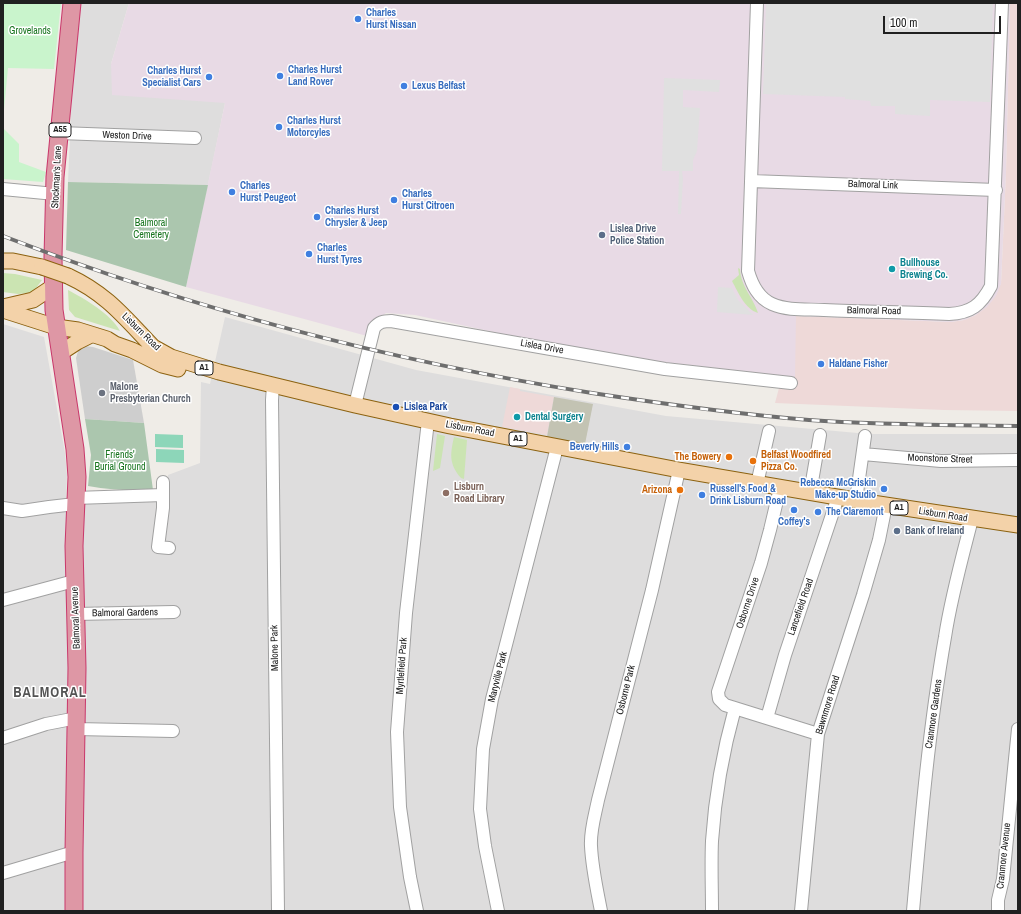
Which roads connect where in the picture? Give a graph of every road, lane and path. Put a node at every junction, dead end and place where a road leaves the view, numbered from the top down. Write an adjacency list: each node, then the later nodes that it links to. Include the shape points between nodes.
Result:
1 (72, 3): 4 (highway, Stockman's Lane / A55)
2 (757, 3): 6 (street, Balmoral Road)
3 (1002, 3): 8 (street, Balmoral Road)
4 (60, 133): 5 (street, Weston Drive); 9 (highway, Stockman's Lane / A55)
5 (195, 138)
6 (751, 181): 8 (street, Balmoral Link); 8 (street, Balmoral Road, via 748,271 756,290 771,304 782,307 847,311 961,313 971,310 980,303 992,286)
7 (3, 189): 9 (street)
8 (996, 190)
9 (55, 194): 11 (highway, Stockman's Lane / A55)
10 (3, 261): 17 (main road, Lisburn Road / A1, bridge, via 42,267 86,285 111,303)
11 (54, 286): 12 (main road, via 33,300); 14 (highway, Stockman's Lane / A55)
12 (3, 307)
13 (3, 310): 14 (main road, A1)
14 (56, 327): 15 (main road, A1); 18 (highway, Balmoral Avenue / A55)
15 (91, 335): 16 (main road, A1); 18 (main road)
16 (106, 338): 17 (main road, A1, via 121,338); 19 (main road, A1, via 162,365 206,376)
17 (153, 347): 19 (main road, Lisburn Road / A1, via 171,357)
18 (60, 353): 38 (highway, Balmoral Avenue / A55, via 75,449)
19 (219, 372): 21 (main road, Lisburn Road / A1)
20 (791, 383): 22 (street, Lislea Drive, via 665,369 391,320 378,323 374,328)
21 (273, 385): 22 (main road, Lisburn Road / A1); 58 (street, Malone Park)
22 (355, 405): 23 (main road, Lisburn Road / A1)
23 (428, 421): 27 (main road, Lisburn Road / A1); 59 (street, Myrtlefield Park, via 406,613 397,732 400,807)
24 (769, 431): 32 (street)
25 (820, 435): 34 (street)
26 (865, 436): 28 (street)
27 (557, 447): 30 (main road, Lisburn Road / A1); 60 (street, Maryville Park, via 492,699 483,749 480,809)
28 (862, 454): 29 (street, Moonstone Street, via 941,460); 37 (street)
29 (1018, 460)
30 (679, 470): 32 (main road, Lisburn Road / A1); 61 (street, Osborne Park, via 652,590 593,825 592,861)
31 (162, 482): 35 (street)
32 (757, 484): 33 (main road, Lisburn Road / A1)
33 (780, 488): 34 (main road, Lisburn Road / A1); 48 (street, Osborne Drive, via 761,563 718,692 719,699 725,705)
34 (810, 493): 36 (main road, Lisburn Road / A1)
35 (163, 495): 38 (street); 43 (street, via 158,547)
36 (838, 497): 37 (main road, Lisburn Road / A1); 49 (street, Lancefield Road)
37 (856, 500): 39 (main road, Lisburn Road / A1)
38 (75, 501): 40 (street, via 22,511); 44 (highway, Balmoral Avenue / A55)
39 (886, 506): 41 (main road, Lisburn Road / A1); 53 (street, Bawnmore Road, via 865,588)
40 (3, 508)
41 (972, 519): 42 (main road, Lisburn Road / A1); 64 (street, Cranmore Gardens, via 944,637 930,736)
42 (1018, 525)
43 (169, 548)
44 (74, 580): 45 (street); 47 (highway, Balmoral Avenue / A55)
45 (3, 600)
46 (174, 612): 47 (street, Balmoral Gardens)
47 (75, 614): 50 (highway, Balmoral Avenue / A55)
48 (735, 708): 49 (street, Osborne Drive); 62 (street, via 726,740 714,816)
49 (766, 718): 53 (street, Osborne Drive)
50 (77, 724): 52 (street); 54 (street, via 46,724); 55 (highway, Balmoral Avenue / A55)
51 (1018, 729): 65 (street, Cranmore Avenue)
52 (173, 731)
53 (818, 734): 63 (street, Bawnmore Road)
54 (3, 738)
55 (74, 852): 56 (street); 57 (highway, Balmoral Avenue / A55)
56 (3, 873)
57 (74, 911)
58 (278, 911)
59 (417, 911)
60 (498, 911)
61 (601, 911)
62 (712, 911)
63 (801, 911)
64 (914, 911)
65 (998, 911)

